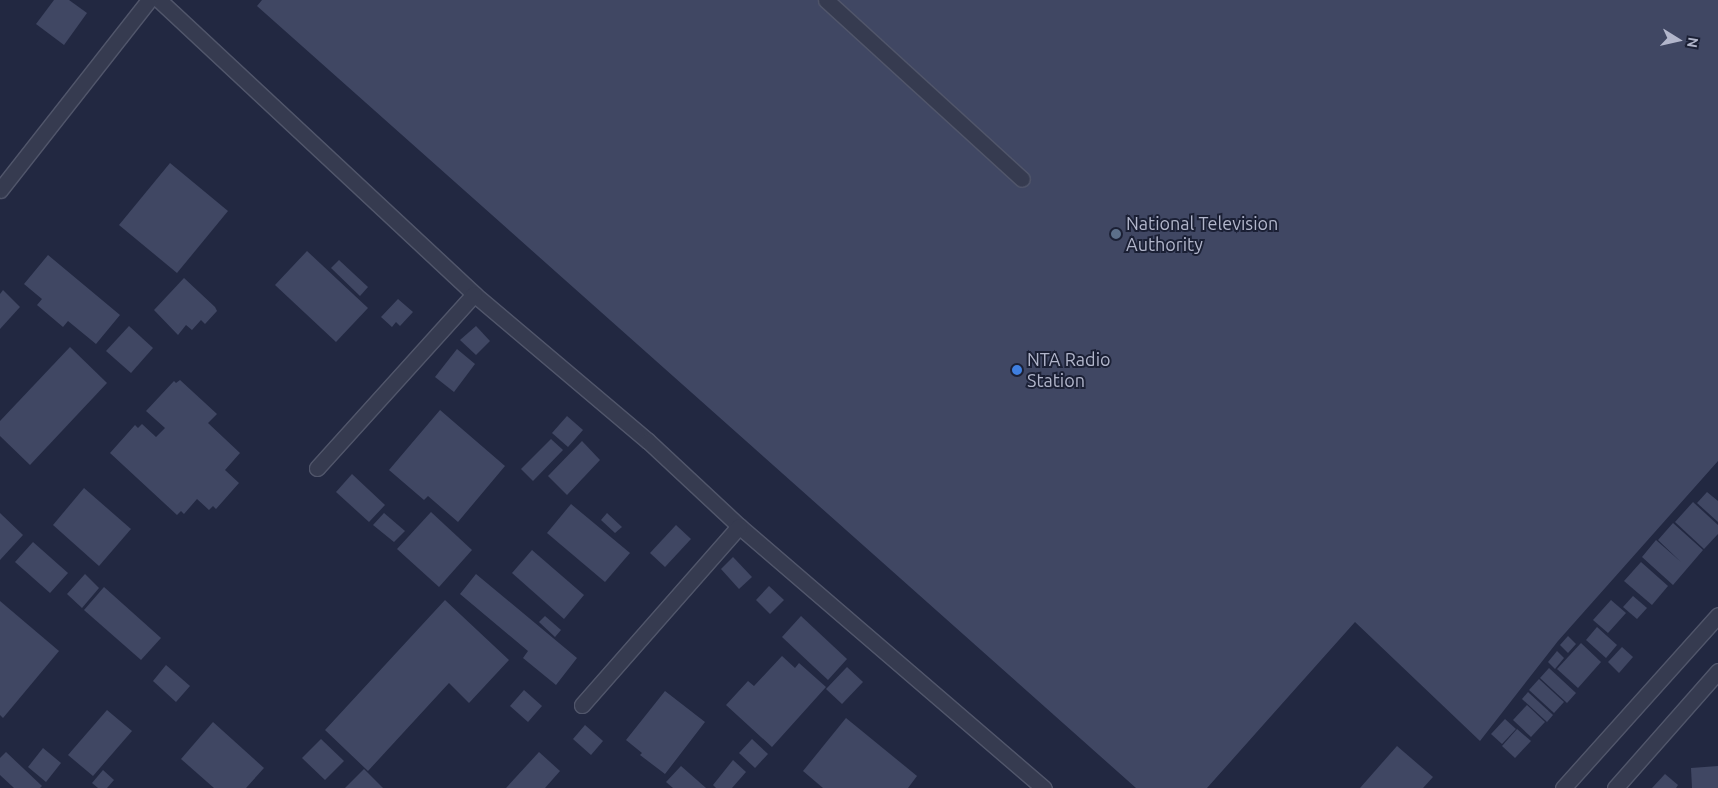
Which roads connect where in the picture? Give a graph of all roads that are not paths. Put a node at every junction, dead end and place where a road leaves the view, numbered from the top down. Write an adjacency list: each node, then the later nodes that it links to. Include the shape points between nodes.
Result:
1 (149, 0): 5 (street)
2 (159, 0): 6 (street)
3 (826, 0): 4 (street)
4 (1022, 179)
5 (0, 190)
6 (474, 294): 7 (street); 8 (street, via 648,441)
7 (317, 468)
8 (739, 526): 11 (street); 12 (street)
9 (1718, 615): 13 (street)
10 (1718, 671): 14 (street)
11 (582, 704)
12 (1044, 788)
13 (1563, 788)
14 (1615, 788)

